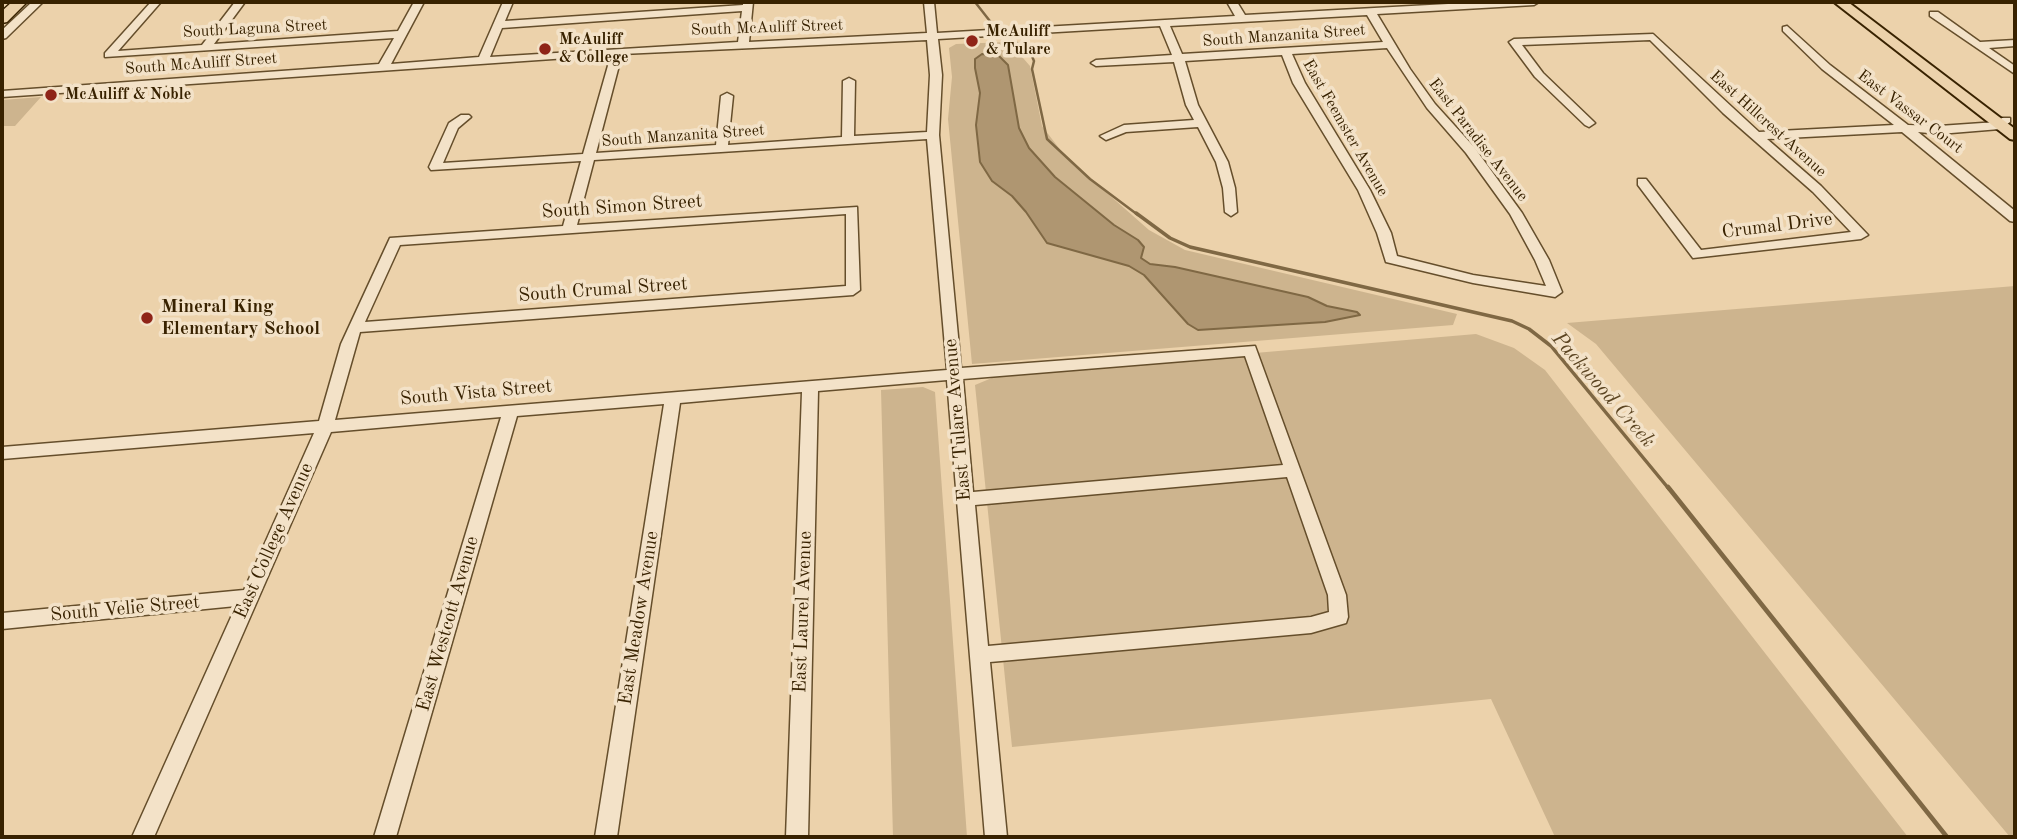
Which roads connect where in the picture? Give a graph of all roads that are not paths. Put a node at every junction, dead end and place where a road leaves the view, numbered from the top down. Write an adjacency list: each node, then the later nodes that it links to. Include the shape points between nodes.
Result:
1 (20, 2): 16 (highway)
2 (38, 2): 22 (street)
3 (156, 2): 29 (street, South Laguna Street, via 109,55)
4 (240, 2): 29 (street)
5 (419, 2): 21 (street)
6 (508, 2): 18 (street)
7 (929, 2): 23 (street, East Tulare Avenue)
8 (1232, 2): 15 (street)
9 (1534, 2): 13 (street, South McAuliff Street)
10 (1840, 2): 41 (main road)
11 (1855, 2): 41 (main road)
12 (748, 5): 18 (street); 26 (street)
13 (1370, 11): 15 (street, South McAuliff Street); 27 (street, East Paradise Avenue)
14 (1934, 14): 28 (street)
15 (1242, 18): 17 (street, South McAuliff Street)
16 (2, 19)
17 (1163, 22): 23 (street, South McAuliff Street); 33 (street)
18 (499, 25): 32 (street)
19 (312, 28): 24 (street)
20 (1787, 29): 44 (street, East Vassar Court, via 1826,67)
21 (402, 34): 24 (street, South Laguna Street); 35 (street)
22 (2, 36)
23 (932, 36): 26 (street, South McAuliff Street); 45 (street, East Tulare Avenue, via 936,75)
24 (304, 42): 29 (street, South Laguna Street)
25 (2015, 43): 28 (street)
26 (743, 44): 30 (street, South McAuliff Street)
27 (1391, 46): 31 (street, South Manzanita Street); 58 (street, East Paradise Avenue, via 1431,106 1516,213 1555,292)
28 (1979, 46): 36 (street)
29 (206, 47)
30 (617, 51): 32 (street, South McAuliff Street); 51 (street)
31 (1286, 52): 33 (street, South Manzanita Street); 58 (street, East Feemster Avenue, via 1311,105 1364,190)
32 (484, 59): 35 (street, South McAuliff Street)
33 (1179, 59): 34 (street, South Manzanita Street); 42 (street, via 1183,81)
34 (1096, 63)
35 (384, 66): 38 (street, South McAuliff Street)
36 (2015, 71)
37 (849, 81): 49 (street)
38 (2, 94)
39 (727, 96): 50 (street)
40 (465, 117): 51 (street, South Manzanita Street, via 453,126 435,167)
41 (2005, 122): 44 (street, via 1920,131); 48 (main road)
42 (1202, 123): 46 (street, via 1124,128); 53 (street, via 1222,162)
43 (1589, 123): 47 (street, East Hillcrest Avenue, via 1539,75 1514,42 1653,37)
44 (1903, 128): 47 (street); 54 (street, East Vassar Court)
45 (933, 135): 49 (street, South Manzanita Street); 61 (street, East Tulare Avenue)
46 (1107, 135)
47 (1757, 136): 56 (street, East Hillcrest Avenue)
48 (2015, 136)
49 (848, 141): 50 (street, South Manzanita Street)
50 (722, 149): 51 (street, South Manzanita Street)
51 (589, 157): 55 (street)
52 (1642, 182): 56 (street, Crumal Drive, via 1698,255)
53 (1231, 212)
54 (2015, 218)
55 (569, 229): 57 (street, South Simon Street); 59 (street, South Simon Street, via 852,210)
56 (1861, 234)
57 (395, 241): 60 (street, East College Avenue)
58 (1391, 260)
59 (853, 290): 60 (street, South Crumal Street)
60 (355, 328): 65 (street, East College Avenue)
61 (954, 374): 62 (street, South Vista Street); 67 (street, South Vista Street, via 1250,350); 68 (street, East Tulare Avenue)
62 (810, 386): 63 (street, South Vista Street); 75 (street, East Laurel Avenue)
63 (673, 398): 64 (street, South Vista Street); 74 (street, East Meadow Avenue)
64 (511, 411): 65 (street, South Vista Street); 73 (street, East Westcott Avenue)
65 (325, 427): 66 (street, South Vista Street); 69 (street, East College Avenue)
66 (2, 453)
67 (1293, 470): 68 (street); 71 (street, via 1337,595 1339,617 1311,625)
68 (965, 499): 71 (street, East Tulare Avenue)
69 (249, 597): 70 (street, South Velie Street); 72 (street, East College Avenue)
70 (2, 621)
71 (980, 655): 76 (street, East Tulare Avenue)
72 (143, 837)
73 (386, 837)
74 (606, 837)
75 (797, 837)
76 (996, 837)

